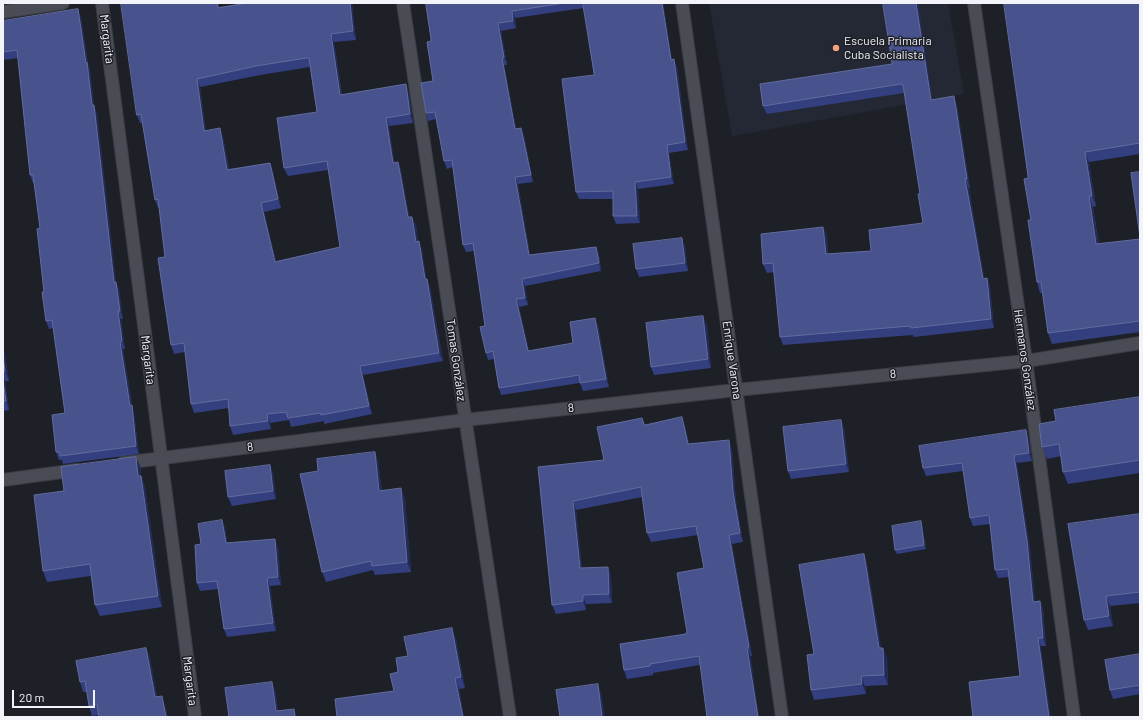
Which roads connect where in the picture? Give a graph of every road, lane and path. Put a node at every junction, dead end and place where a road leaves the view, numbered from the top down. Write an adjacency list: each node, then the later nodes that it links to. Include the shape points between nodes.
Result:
1 (63, 3): 6 (street)
2 (102, 3): 11 (street, Margarita)
3 (403, 3): 10 (street, Tomas González)
4 (682, 3): 9 (street, Enrique Varona)
5 (974, 3): 8 (street, Hermanos González)
6 (3, 12)
7 (1140, 343): 8 (street, 8)
8 (1026, 361): 9 (street, 8); 18 (street, Hermanos González)
9 (736, 390): 10 (street, 8); 17 (street, Enrique Varona)
10 (465, 420): 11 (street, 8); 16 (street, Tomas González)
11 (161, 458): 12 (street, 8); 15 (street, Margarita)
12 (114, 465)
13 (90, 468): 14 (street)
14 (3, 480)
15 (195, 717)
16 (510, 717)
17 (782, 717)
18 (1074, 717)

